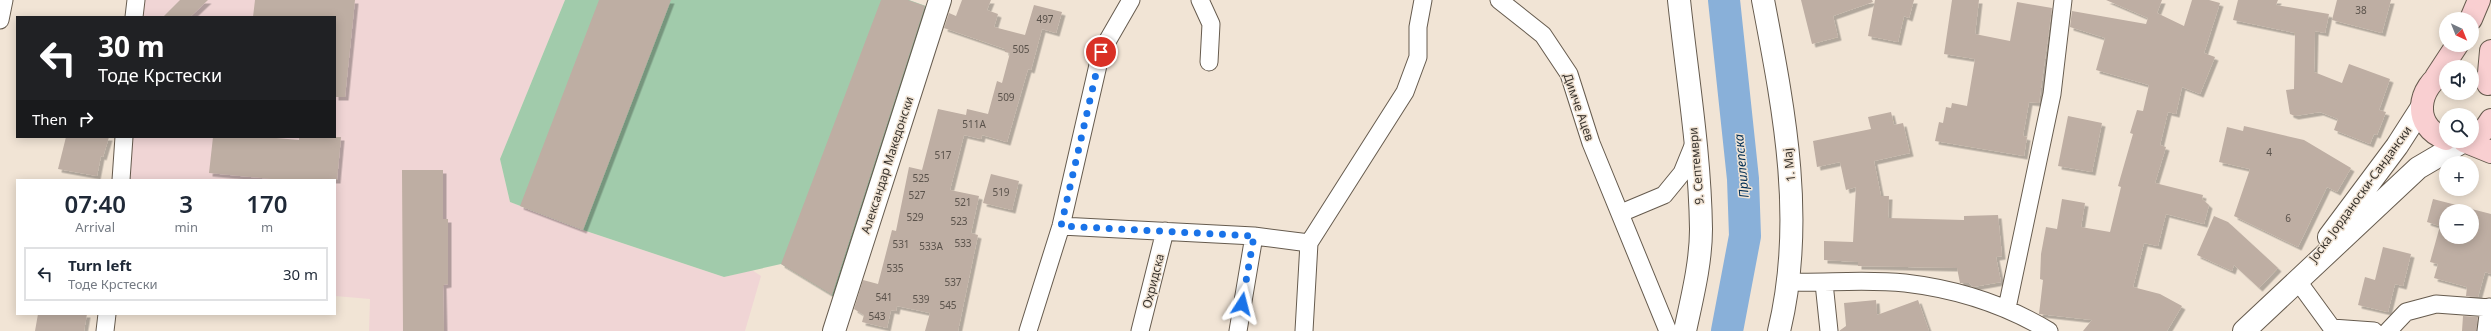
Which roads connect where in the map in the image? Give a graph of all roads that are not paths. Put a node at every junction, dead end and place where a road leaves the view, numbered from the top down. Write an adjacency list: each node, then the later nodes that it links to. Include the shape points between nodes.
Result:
1 (4, 0): 14 (street)
2 (136, 0): 13 (street)
3 (940, 0): 41 (street, Александар Македонски)
4 (1131, 0): 30 (street, via 1101,52)
5 (1200, 0): 16 (street, via 1211,24)
6 (1423, 0): 33 (street, via 1418,27 1418,57 1405,92)
7 (1499, 0): 29 (street, Димче Ацев, via 1543,34 1569,74 1591,143)
8 (1679, 0): 24 (street, 9. Септември)
9 (1763, 0): 35 (street, 1. Мај, via 1783,104 1793,199)
10 (2063, 0): 37 (street, via 2052,94)
11 (2478, 0): 12 (main road)
12 (2474, 12)
13 (134, 16)
14 (0, 20)
15 (2491, 51): 18 (main road)
16 (1209, 62)
17 (2439, 76): 19 (main road, via 2423,96)
18 (2484, 82)
19 (2422, 107): 22 (main road, via 2424,119); 34 (street, Јоска Јорданоски-Сандански, via 2397,146)
20 (2491, 120): 21 (main road)
21 (2479, 133)
22 (2439, 134)
23 (124, 138): 28 (street)
24 (1695, 141): 29 (street, via 1682,173 1664,195); 47 (street, 9. Септември, via 1701,231 1694,290)
25 (2479, 147): 27 (main road)
26 (2452, 148): 34 (street, Јоска Јорданоски-Сандански, via 2418,168)
27 (2491, 152)
28 (121, 179)
29 (1621, 212): 46 (street, Димче Ацев)
30 (1061, 226): 31 (street); 42 (street)
31 (1166, 231): 32 (street); 43 (street, Охридска)
32 (1254, 236): 33 (street); 44 (street)
33 (1309, 243): 45 (street)
34 (2297, 280): 51 (street, Јоска Јорданоски-Сандански); 52 (street, via 2332,328)
35 (1789, 282): 36 (street); 48 (street, 1. Мај)
36 (1824, 283): 37 (street, via 1904,283 1941,289); 49 (street)
37 (2007, 308): 50 (street)
38 (2490, 308): 53 (street, via 2436,304 2406,312); 54 (street)
39 (107, 315): 40 (street)
40 (105, 331)
41 (834, 331)
42 (1028, 331)
43 (1140, 331)
44 (1238, 331)
45 (1304, 331)
46 (1668, 331)
47 (1685, 331)
48 (1779, 331)
49 (1829, 331)
50 (2049, 331)
51 (2244, 331)
52 (2374, 331)
53 (2388, 331)
54 (2486, 331)

